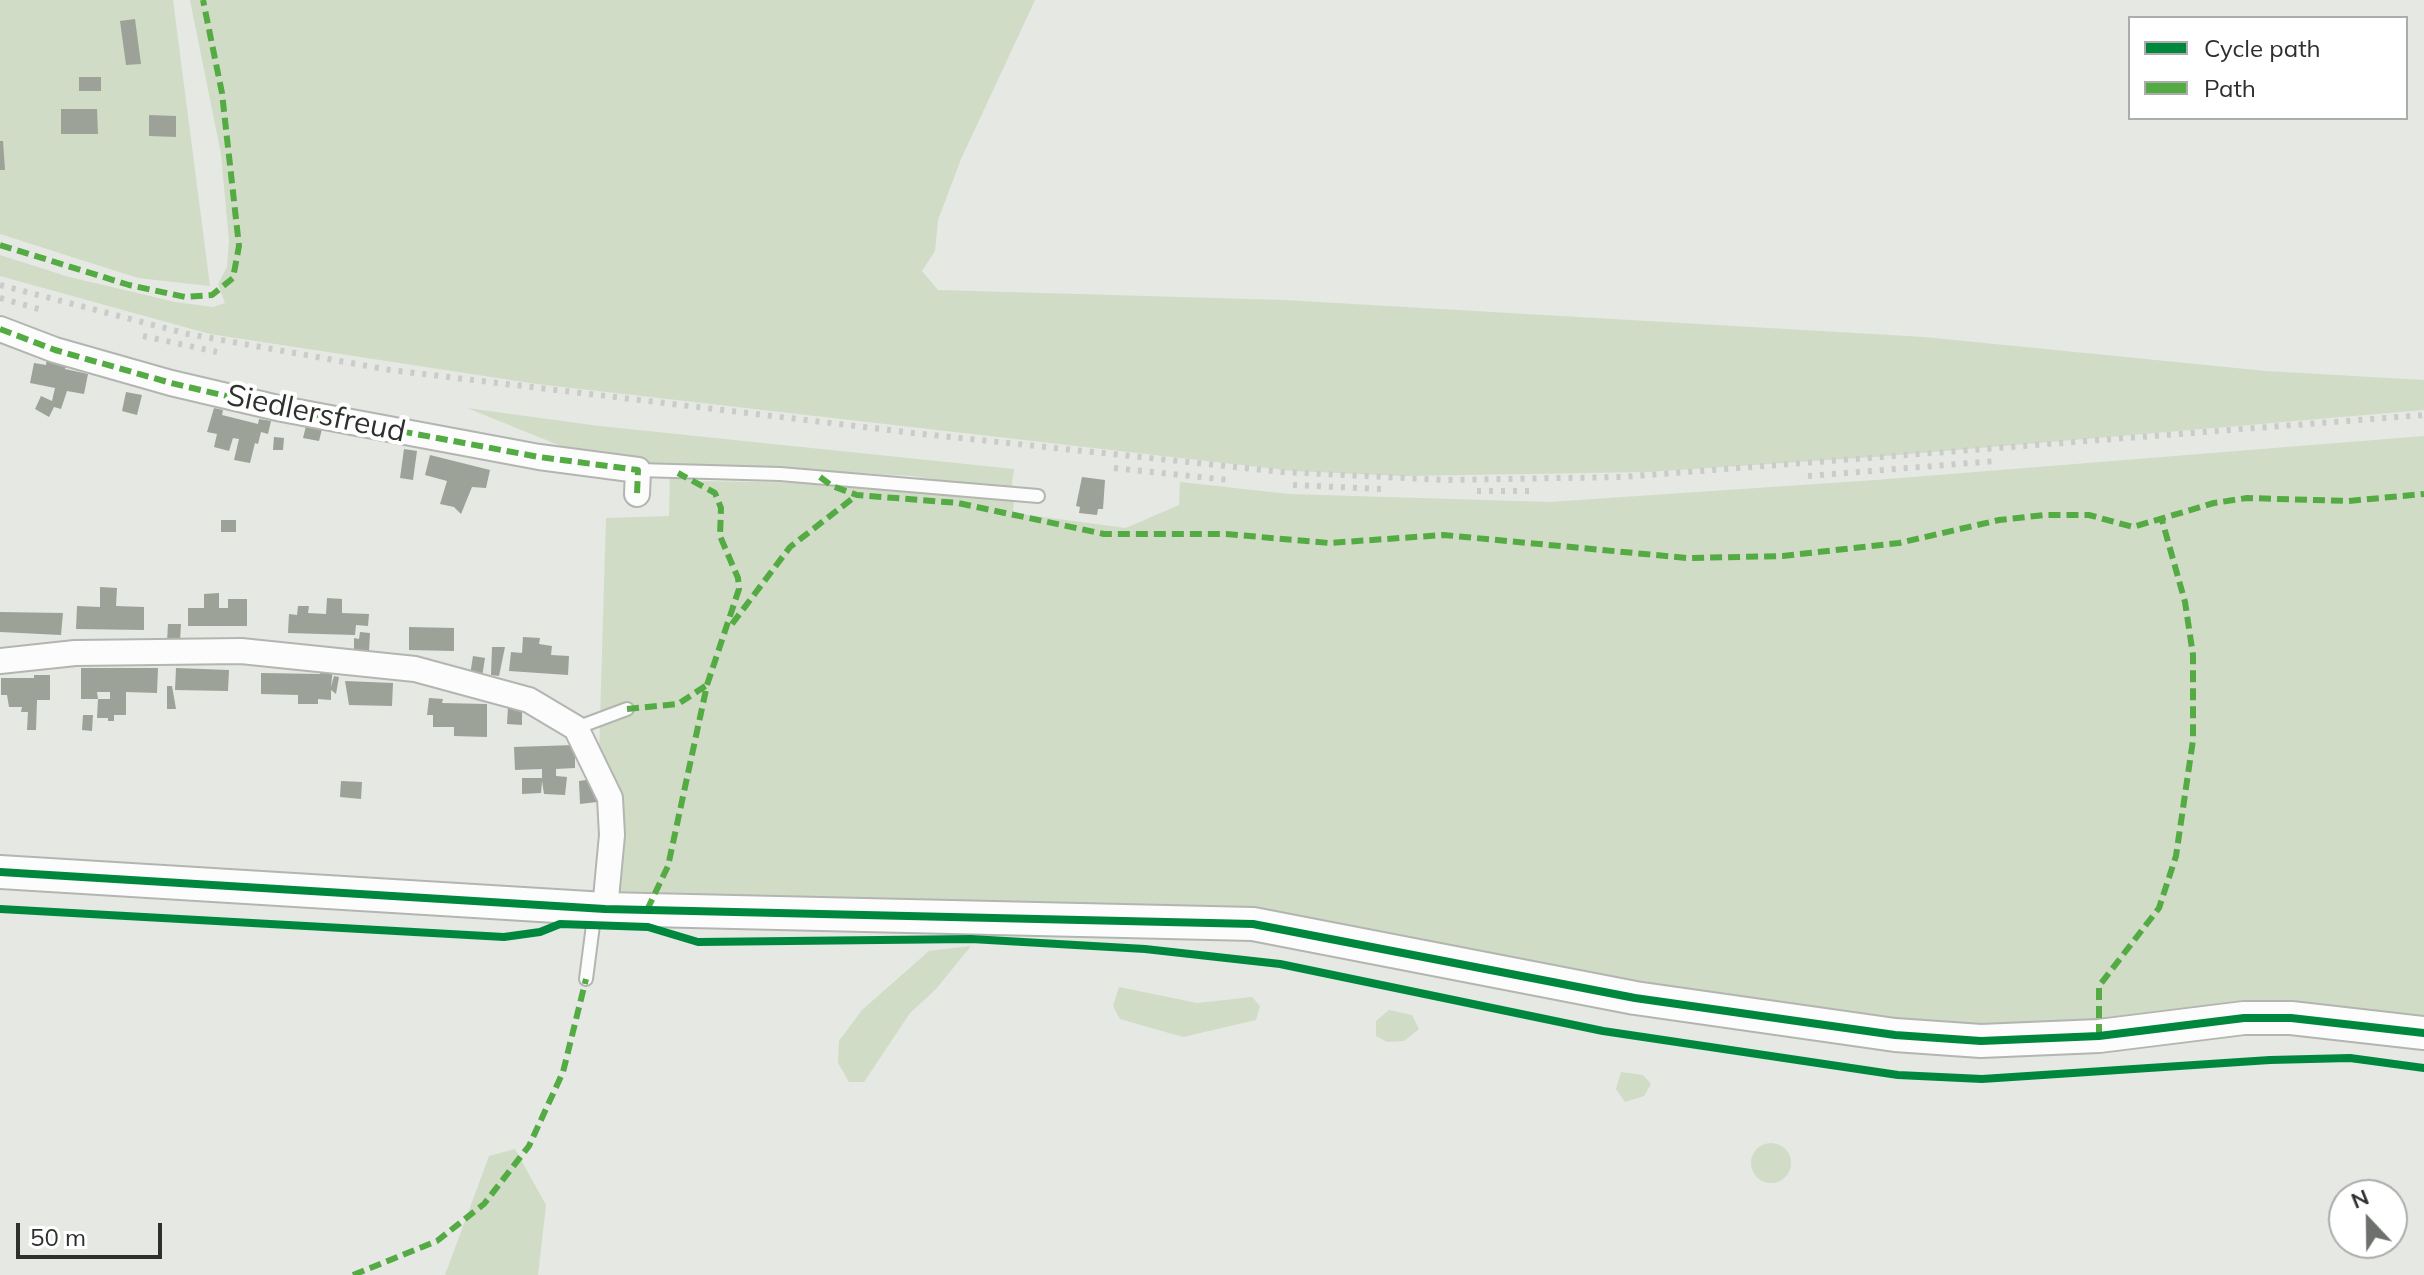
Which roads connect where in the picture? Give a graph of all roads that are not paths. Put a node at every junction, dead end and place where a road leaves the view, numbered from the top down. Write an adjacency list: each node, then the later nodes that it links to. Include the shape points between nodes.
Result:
1 (0, 329): 2 (street, Siedlersfreud, via 171,383)
2 (638, 482): 3 (lane, Siedlersfreud, via 780,474)
3 (1038, 496)
4 (0, 661): 6 (street, via 75,653 241,651 368,663 415,669 529,700)
5 (627, 709): 6 (lane)
6 (576, 728): 8 (street, via 610,798)
7 (0, 872): 8 (street)
8 (605, 909): 9 (lane, via 593,925); 10 (street, via 1253,924 1635,998 1895,1035 1981,1041 2099,1036 2244,1018)
9 (586, 979)
10 (2424, 1033)

